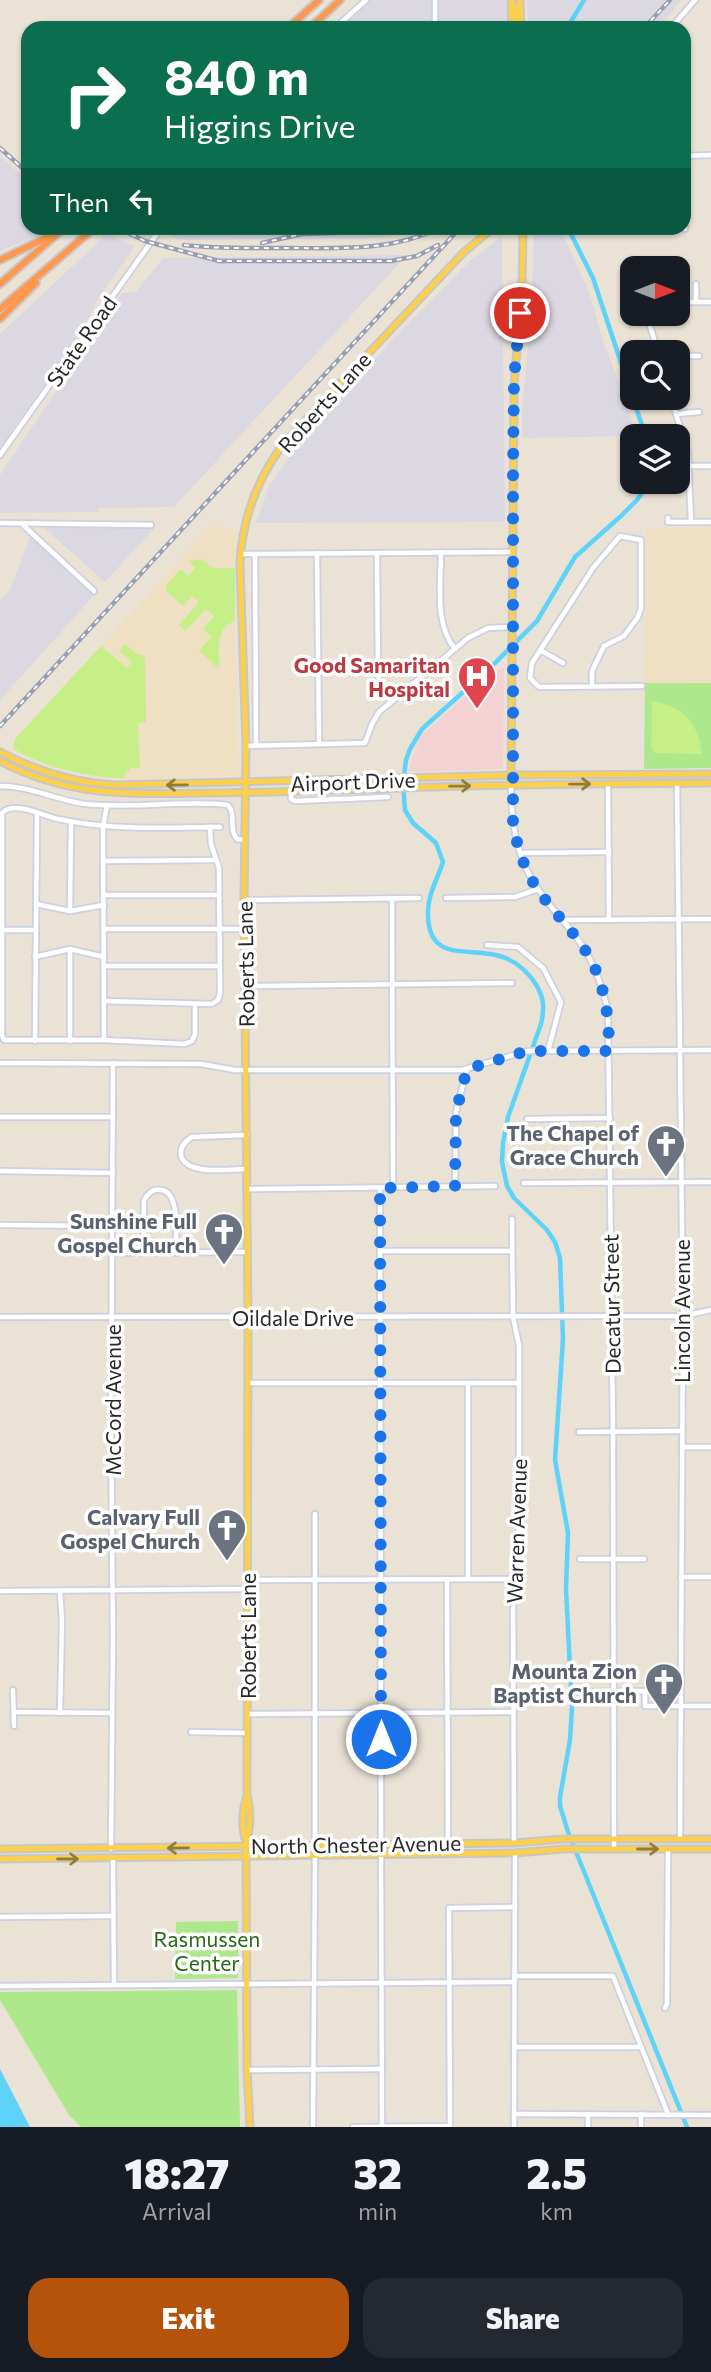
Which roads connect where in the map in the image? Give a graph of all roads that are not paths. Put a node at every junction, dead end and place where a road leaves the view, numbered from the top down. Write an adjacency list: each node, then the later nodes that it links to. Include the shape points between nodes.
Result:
1 (316, 0): 8 (highway)
2 (340, 0): 9 (highway)
3 (366, 0): 10 (street)
4 (435, 0): 11 (street)
5 (520, 0): 13 (main road)
6 (695, 0): 14 (street)
7 (511, 1): 12 (main road)
8 (296, 21)
9 (318, 21)
10 (343, 21)
11 (435, 21)
12 (515, 21)
13 (517, 21)
14 (677, 21)
15 (711, 155): 16 (street)
16 (691, 156)
17 (50, 235): 24 (highway)
18 (55, 235): 25 (highway)
19 (86, 235): 23 (highway)
20 (156, 235): 38 (street, State Road)
21 (485, 235): 51 (main road, Roberts Lane, via 284,443 261,478)
22 (523, 235): 48 (main road, via 514,379)
23 (75, 245): 30 (highway); 31 (highway)
24 (0, 260)
25 (0, 284)
26 (696, 284): 28 (street)
27 (690, 302): 28 (street)
28 (696, 302): 29 (street)
29 (711, 302)
30 (0, 309)
31 (0, 318)
32 (690, 356): 33 (street)
33 (699, 356)
34 (676, 410): 36 (street)
35 (699, 412): 36 (street)
36 (677, 414): 37 (street)
37 (680, 424)
38 (0, 455)
39 (690, 466): 40 (street); 42 (street)
40 (711, 466)
41 (668, 518): 42 (street, via 668,522)
42 (691, 522): 43 (street)
43 (711, 522)
44 (0, 523): 45 (street)
45 (22, 524): 46 (street); 53 (street)
46 (152, 524)
47 (441, 552): 48 (street); 50 (street); 55 (street, via 442,622)
48 (512, 552): 54 (main road)
49 (317, 553): 50 (street); 52 (street); 61 (street)
50 (377, 553): 60 (street, via 378,676)
51 (241, 554): 52 (street); 62 (main road, Roberts Lane)
52 (255, 554): 63 (street)
53 (94, 591)
54 (512, 626): 55 (street, via 480,631); 67 (main road)
55 (455, 649): 60 (street)
56 (540, 650): 57 (street); 58 (street, via 530,678 539,687); 58 (street, via 593,568 620,536 641,540 638,617 624,636 604,646 592,671)
57 (563, 663)
58 (592, 686): 59 (street)
59 (642, 686)
60 (391, 702): 61 (street, via 375,718 365,743)
61 (319, 744): 63 (street)
62 (246, 746): 63 (street); 70 (main road, Roberts Lane)
63 (257, 746)
64 (0, 752): 70 (main road, Airport Drive, one-way to 64, via 86,783 45,773)
65 (0, 761): 75 (main road, Airport Drive, via 51,783 95,792)
66 (711, 774): 67 (main road, Airport Drive)
67 (511, 775): 70 (main road, Airport Drive); 72 (main road)
68 (677, 783): 69 (main road, Airport Drive); 71 (main road, Airport Drive); 101 (street, Lincoln Avenue)
69 (711, 783)
70 (245, 784): 75 (main road, Roberts Lane)
71 (608, 784): 72 (main road, Airport Drive, one-way to 71); 84 (street)
72 (511, 785): 74 (main road, Airport Drive, one-way to 72); 85 (street, Decatur Street)
73 (0, 786): 77 (street, via 22,786 72,801)
74 (291, 791): 75 (main road, Airport Drive); 76 (street, via 295,801)
75 (244, 793): 83 (main road, Roberts Lane)
76 (388, 797)
77 (107, 805): 80 (street); 83 (street, via 228,805 233,833)
78 (37, 813): 79 (street); 95 (street); 105 (street, via 9,808 2,813)
79 (71, 821): 80 (street); 97 (street)
80 (103, 827): 81 (street); 87 (street)
81 (210, 827): 82 (street); 86 (street)
82 (220, 827)
83 (244, 840): 94 (main road, Roberts Lane)
84 (609, 852): 85 (street); 100 (street)
85 (520, 853): 88 (street, Decatur Street)
86 (215, 860): 87 (street); 90 (street)
87 (104, 861): 89 (street)
88 (538, 889): 93 (street, via 515,897); 99 (street, Decatur Street)
89 (104, 895): 90 (street); 96 (street)
90 (219, 895): 103 (street)
91 (392, 898): 92 (street); 94 (street); 114 (street)
92 (419, 898)
93 (446, 898)
94 (244, 900): 104 (main road, Roberts Lane)
95 (36, 904): 97 (street); 106 (street)
96 (104, 905): 97 (street); 102 (street)
97 (70, 911)
98 (711, 919): 101 (street)
99 (562, 920): 100 (street); 124 (street, Decatur Street, via 598,975 608,1012)
100 (609, 920): 101 (street)
101 (679, 920): 121 (street, Lincoln Avenue)
102 (104, 929): 103 (street); 110 (street)
103 (220, 929): 104 (street); 112 (street)
104 (244, 929): 115 (main road, Roberts Lane)
105 (2, 930): 106 (street); 119 (street, via 4,1040)
106 (35, 930): 109 (street)
107 (487, 945): 123 (street, via 518,947 543,968 561,1002)
108 (70, 949): 109 (street); 110 (street); 120 (street)
109 (36, 957): 119 (street)
110 (104, 957): 111 (street)
111 (104, 966): 112 (street); 116 (street)
112 (220, 966): 117 (street, via 218,1000)
113 (512, 984): 114 (street)
114 (392, 985): 115 (street); 127 (street)
115 (245, 986): 129 (main road, Roberts Lane)
116 (104, 1000): 117 (street); 118 (street)
117 (195, 1004): 118 (street, via 195,1034 185,1044)
118 (104, 1040): 120 (street)
119 (35, 1041): 120 (street)
120 (70, 1041)
121 (679, 1050): 122 (street); 124 (street); 139 (street, Lincoln Avenue)
122 (711, 1050)
123 (548, 1051): 124 (street); 128 (street, via 527,1051)
124 (609, 1051): 132 (street, Decatur Street)
125 (0, 1063): 126 (street)
126 (113, 1063): 129 (street, via 201,1064); 131 (street, McCord Avenue)
127 (393, 1069): 128 (street); 129 (street); 145 (street)
128 (467, 1069): 142 (street, via 456,1112)
129 (246, 1070): 134 (main road, Roberts Lane)
130 (0, 1117): 131 (street)
131 (113, 1117): 137 (street, McCord Avenue)
132 (610, 1118): 133 (street); 138 (street, Decatur Street)
133 (527, 1119)
134 (247, 1135): 135 (main road, Roberts Lane); 135 (street, via 192,1137 185,1141 181,1153 194,1168)
135 (247, 1169): 146 (main road, Roberts Lane)
136 (0, 1171): 137 (street)
137 (113, 1173): 149 (street, McCord Avenue)
138 (610, 1182): 139 (street); 141 (street); 157 (street, Decatur Street)
139 (680, 1182): 140 (street); 158 (street, Lincoln Avenue)
140 (711, 1182)
141 (524, 1183)
142 (455, 1186): 143 (street); 145 (street)
143 (495, 1186)
144 (380, 1188): 145 (street); 146 (street); 150 (street)
145 (393, 1188)
146 (247, 1189): 152 (main road, Roberts Lane)
147 (512, 1219): 151 (street, Warren Avenue)
148 (0, 1225): 149 (street)
149 (113, 1226): 153 (street, McCord Avenue)
150 (380, 1251): 151 (street); 162 (street)
151 (512, 1251): 163 (street, Warren Avenue)
152 (247, 1252): 155 (street); 161 (main road, Roberts Lane)
153 (113, 1253): 154 (street); 160 (street, McCord Avenue)
154 (143, 1253): 155 (street); 155 (street, via 143,1204 156,1190 174,1199)
155 (176, 1253)
156 (711, 1310): 158 (street, Oildale Drive)
157 (611, 1315): 158 (street, Oildale Drive); 163 (street, Oildale Drive); 170 (street, Decatur Street)
158 (683, 1316): 168 (street, Lincoln Avenue)
159 (0, 1317): 160 (street, Oildale Drive)
160 (113, 1317): 161 (street, Oildale Drive); 186 (street, McCord Avenue)
161 (248, 1317): 162 (street, Oildale Drive); 164 (main road, Roberts Lane)
162 (380, 1317): 163 (street, Oildale Drive); 165 (street)
163 (513, 1317): 167 (street, Warren Avenue)
164 (248, 1383): 165 (street); 180 (main road, Roberts Lane)
165 (380, 1383): 166 (street); 182 (street)
166 (468, 1383): 167 (street); 184 (street)
167 (519, 1383): 179 (street, Warren Avenue, via 519,1554)
168 (682, 1431): 170 (street); 171 (street, Lincoln Avenue)
169 (579, 1432): 170 (street)
170 (613, 1432): 175 (street, Decatur Street)
171 (682, 1447): 172 (street); 177 (street, Lincoln Avenue)
172 (711, 1447)
173 (315, 1514): 181 (street)
174 (580, 1559): 175 (street)
175 (612, 1559): 176 (street); 190 (street, Decatur Street)
176 (644, 1559)
177 (681, 1577): 178 (street); 193 (street, Lincoln Avenue)
178 (711, 1577)
179 (513, 1579): 184 (street); 195 (street, Warren Avenue)
180 (248, 1580): 181 (street); 185 (main road, Roberts Lane)
181 (314, 1580): 182 (street); 199 (street)
182 (380, 1580): 183 (street); 200 (street)
183 (447, 1580): 184 (street); 201 (street)
184 (468, 1580)
185 (248, 1589): 186 (street); 198 (main road, Roberts Lane)
186 (112, 1590): 188 (street); 197 (street, McCord Avenue)
187 (0, 1591): 188 (street)
188 (60, 1591): 196 (street)
189 (13, 1690): 194 (street)
190 (613, 1691): 191 (street); 193 (street, via 645,1690 645,1706); 208 (street, Decatur Street)
191 (579, 1692)
192 (711, 1706): 193 (street)
193 (680, 1707): 205 (street, Lincoln Avenue)
194 (14, 1712): 196 (street); 202 (street)
195 (513, 1712): 201 (street); 212 (street, Warren Avenue)
196 (60, 1713): 197 (street)
197 (112, 1713): 217 (street, McCord Avenue)
198 (247, 1714): 199 (street); 204 (main road, Roberts Lane)
199 (314, 1714): 200 (street); 215 (street)
200 (380, 1714): 201 (street); 214 (street)
201 (447, 1714): 211 (street)
202 (15, 1726)
203 (191, 1732): 204 (street)
204 (247, 1733): 210 (main road, Roberts Lane)
205 (680, 1839): 206 (main road, North Chester Avenue); 208 (main road, North Chester Avenue)
206 (689, 1839): 207 (main road, North Chester Avenue); 220 (main road)
207 (711, 1839)
208 (614, 1840): 209 (main road, North Chester Avenue); 219 (street, Decatur Street)
209 (534, 1841): 212 (main road, North Chester Avenue); 223 (main road)
210 (246, 1843): 215 (main road, North Chester Avenue); 218 (main road, North Chester Avenue, one-way to 218); 226 (main road, Roberts Lane)
211 (448, 1843): 212 (main road, North Chester Avenue); 214 (main road, North Chester Avenue)
212 (514, 1843): 222 (main road)
213 (340, 1844): 214 (main road, North Chester Avenue); 215 (main road, North Chester Avenue); 225 (main road)
214 (381, 1844)
215 (315, 1845)
216 (0, 1849): 217 (main road, North Chester Avenue)
217 (111, 1849): 218 (main road, North Chester Avenue); 228 (main road)
218 (128, 1849): 229 (main road)
219 (614, 1849): 220 (main road, North Chester Avenue, one-way to 220); 223 (main road, North Chester Avenue)
220 (668, 1849): 221 (main road, North Chester Avenue); 240 (street)
221 (711, 1849)
222 (495, 1853): 223 (main road, North Chester Avenue); 224 (main road, North Chester Avenue)
223 (515, 1853): 230 (street)
224 (381, 1854): 225 (main road, North Chester Avenue); 235 (street)
225 (315, 1855): 226 (main road, North Chester Avenue); 234 (street)
226 (247, 1856): 229 (main road, North Chester Avenue); 237 (main road, Roberts Lane)
227 (0, 1859): 228 (main road, North Chester Avenue, one-way to 228)
228 (91, 1859): 229 (main road, North Chester Avenue)
229 (113, 1859): 231 (street)
230 (514, 1907): 233 (street); 236 (street, via 449,1908)
231 (113, 1916): 232 (street); 238 (street)
232 (0, 1917)
233 (514, 1979): 236 (street); 241 (street); 242 (street, via 613,1976)
234 (315, 1983): 235 (street); 237 (street); 245 (street)
235 (381, 1983): 236 (street); 243 (street)
236 (449, 1983): 251 (street)
237 (247, 1984): 238 (street); 244 (main road, Roberts Lane)
238 (114, 1985): 239 (street)
239 (0, 1986)
240 (665, 2008)
241 (514, 2047): 242 (street); 246 (street)
242 (641, 2047): 249 (street)
243 (381, 2068): 245 (street); 255 (street)
244 (247, 2070): 245 (street); 252 (main road, Roberts Lane)
245 (313, 2070): 253 (street)
246 (514, 2114): 247 (street); 256 (street)
247 (587, 2114): 248 (street); 257 (street)
248 (641, 2114): 249 (street); 258 (street)
249 (668, 2114): 250 (street)
250 (711, 2115)
251 (450, 2126): 255 (street)
252 (250, 2127)
253 (313, 2127)
254 (353, 2127): 255 (street)
255 (382, 2127)
256 (514, 2127)
257 (587, 2127)
258 (641, 2127)

